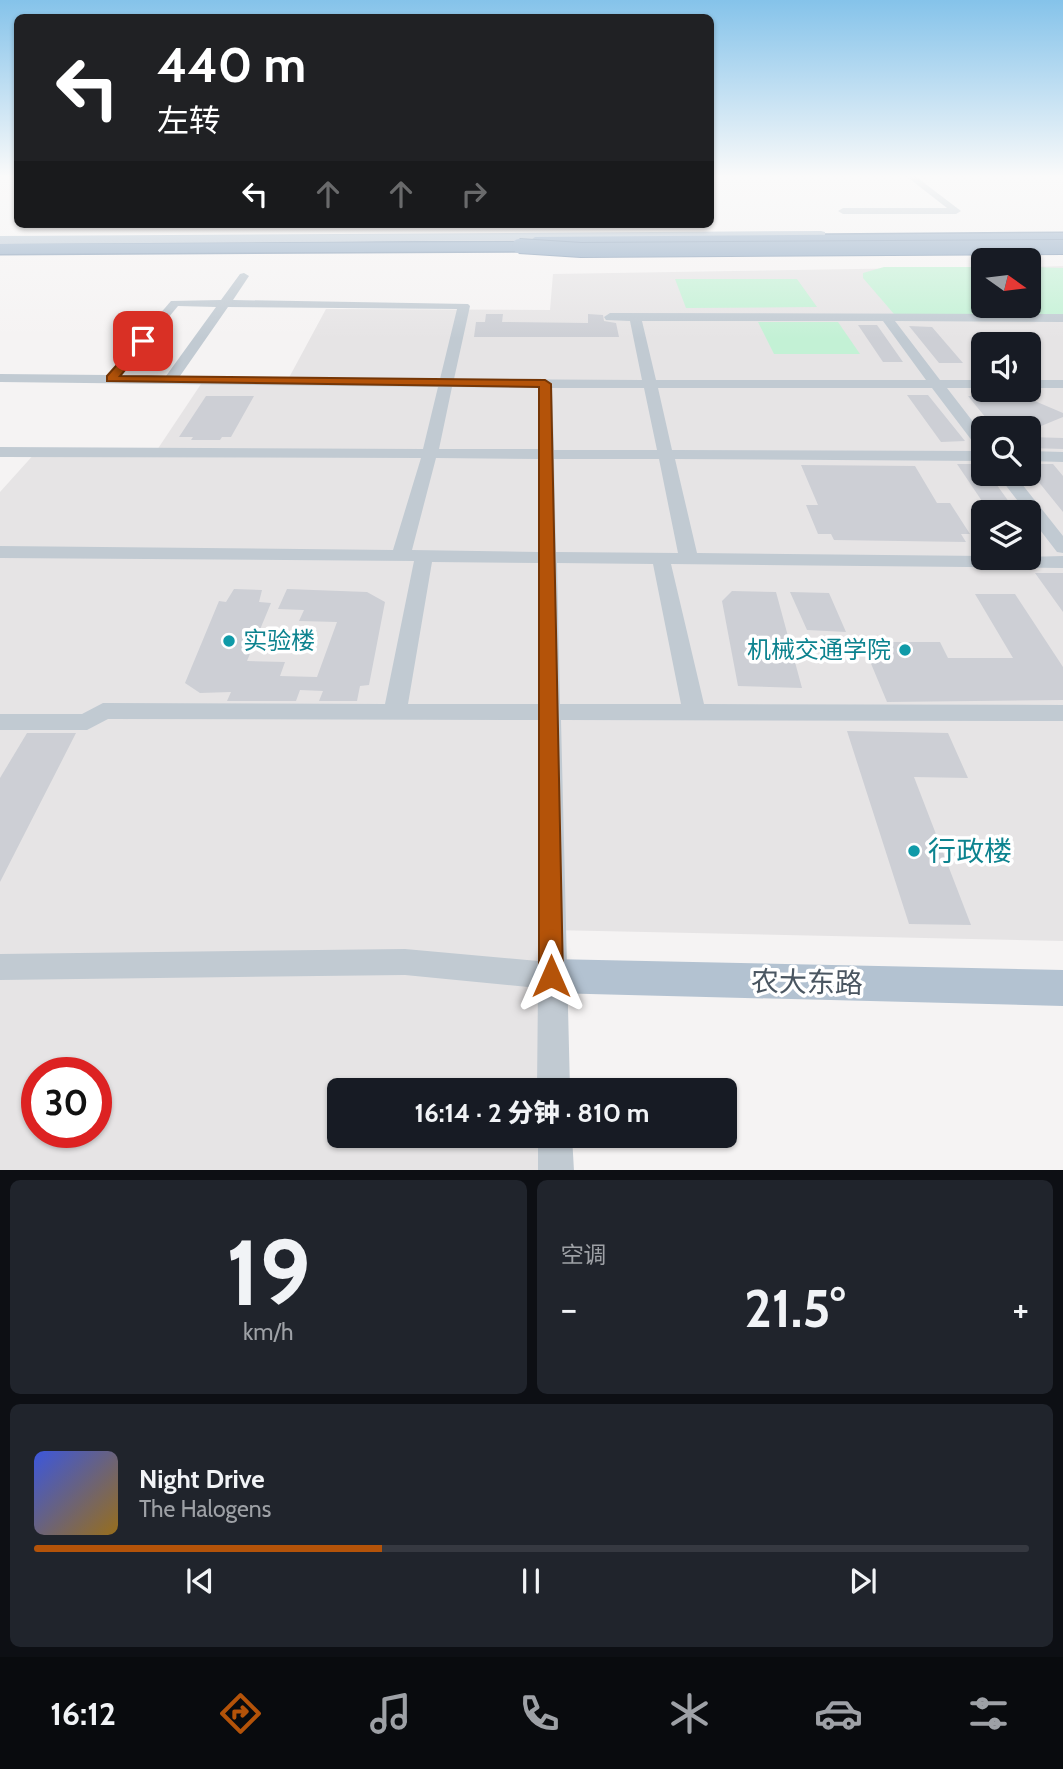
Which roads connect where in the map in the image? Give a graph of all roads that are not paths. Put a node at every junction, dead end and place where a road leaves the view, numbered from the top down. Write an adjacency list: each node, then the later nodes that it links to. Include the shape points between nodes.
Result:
1 (1063, 242): 2 (highway); 2 (main road, via 795,250); 2 (highway, bridge, via 581,250)
2 (0, 245)
3 (244, 276): 4 (street)
4 (226, 304): 10 (street, via 176,303); 11 (street); 12 (street, via 464,306)
5 (610, 317): 6 (street)
6 (635, 318): 7 (street); 14 (street)
7 (887, 318): 8 (street); 15 (street)
8 (1063, 318)
9 (0, 378): 10 (street)
10 (111, 379): 11 (street)
11 (170, 380): 12 (street)
12 (446, 382): 13 (street); 21 (street)
13 (545, 384): 14 (street); 22 (street)
14 (650, 384): 15 (street); 23 (street)
15 (934, 384): 16 (street); 19 (street)
16 (971, 384)
17 (1041, 384): 18 (street)
18 (1063, 384)
19 (971, 431)
20 (0, 452): 21 (street)
21 (430, 453): 22 (street); 30 (street)
22 (546, 454): 23 (street); 32 (street)
23 (666, 455): 24 (street); 34 (street)
24 (971, 456)
25 (1041, 456): 26 (street)
26 (1063, 457)
27 (1014, 486): 28 (street)
28 (1063, 548)
29 (0, 552): 30 (street)
30 (401, 556): 31 (street)
31 (424, 557): 32 (street); 36 (street)
32 (548, 558): 33 (street); 37 (street)
33 (661, 559): 34 (street); 38 (street)
34 (689, 559): 35 (street)
35 (1063, 562)
36 (395, 711): 37 (street); 40 (street, via 103,711 87,722)
37 (548, 711): 38 (street); 42 (street)
38 (694, 711): 39 (street)
39 (1063, 713)
40 (0, 722)
41 (0, 967): 42 (street, via 405,962)
42 (551, 976): 43 (main road, 农大东路); 44 (street)
43 (1063, 988)
44 (554, 1078)
45 (555, 1148): 46 (street)
46 (556, 1170)

